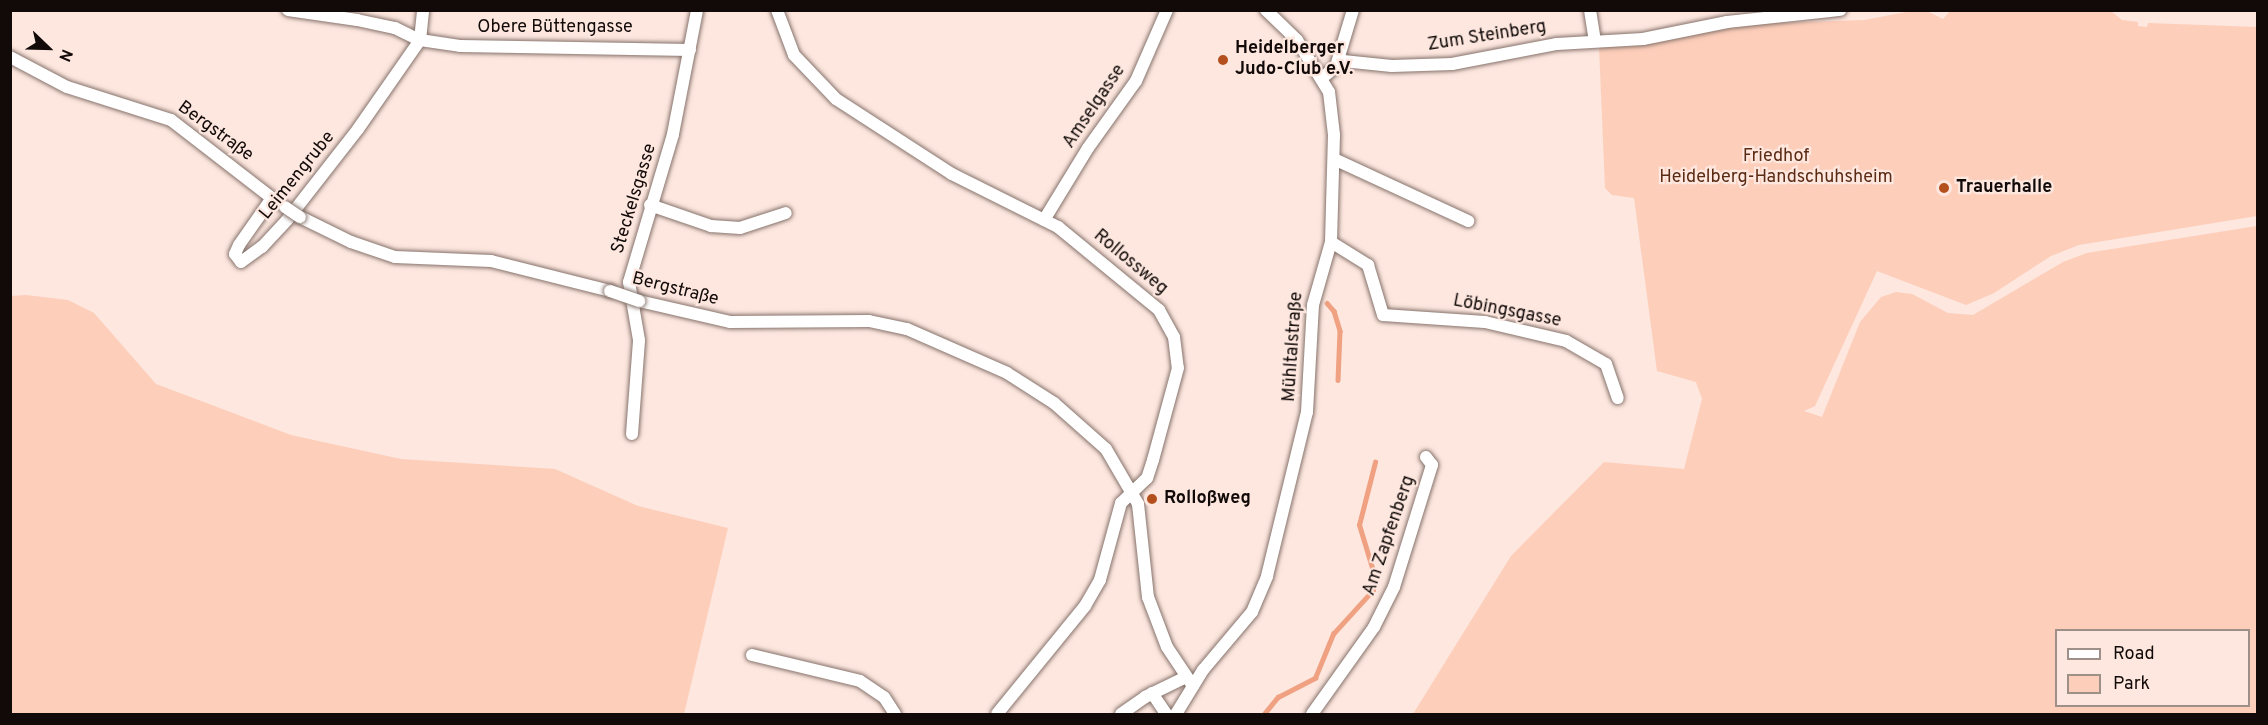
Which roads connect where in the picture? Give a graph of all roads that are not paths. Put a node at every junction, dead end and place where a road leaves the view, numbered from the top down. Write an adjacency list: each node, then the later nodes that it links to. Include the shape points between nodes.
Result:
1 (288, 10): 11 (street, Obere Büttengasse, via 385,26)
2 (423, 10): 11 (street)
3 (697, 10): 13 (street, Steckelsgasse)
4 (777, 10): 21 (street, Rollossweg, via 795,54 836,99 952,174)
5 (1167, 10): 21 (street, Amselgasse, via 1136,81)
6 (1266, 10): 16 (street, Mühltalstraße, via 1297,40)
7 (1353, 10): 15 (street)
8 (1590, 10): 12 (street)
9 (1840, 10): 10 (street, Zum Steinberg)
10 (1797, 13): 12 (street, Zum Steinberg, via 1643,39)
11 (420, 40): 13 (street, Obere Büttengasse, via 460,46); 18 (street, Leimengrube, via 287,220 248,260 239,261 239,245)
12 (1595, 40): 15 (street, Zum Steinberg, via 1432,66)
13 (690, 50): 19 (street, Steckelsgasse, via 673,134)
14 (10, 57): 18 (street, Bergstraße, via 67,87 171,120)
15 (1337, 63): 16 (street)
16 (1323, 77): 17 (street, Mühltalstraße, via 1332,105)
17 (1334, 159): 22 (street); 23 (street, Mühltalstraße)
18 (272, 198): 27 (street, Bergstraße, bridge, via 351,242 395,257 491,261 697,317 737,323 869,321 907,328 954,346 1031,387 1106,449)
19 (651, 205): 20 (street, via 711,226 740,228); 25 (street, Steckelsgasse, via 629,282 639,340)
20 (786, 213)
21 (1044, 220): 27 (street, Rollossweg, via 1109,267 1159,310 1174,337 1178,352 1175,385 1147,478)
22 (1468, 221)
23 (1331, 242): 24 (street, Löbingsgasse, via 1368,265 1382,314 1485,322 1566,341 1606,364); 29 (street, Mühltalstraße, via 1312,305 1307,412 1267,576 1244,624)
24 (1618, 398)
25 (632, 434)
26 (1426, 457): 36 (street, Am Zapfenberg, via 1432,465 1394,587 1370,633)
27 (1132, 493): 29 (street, Bergstraße, via 1140,514 1148,597 1167,647); 32 (street, Rollossweg, via 1121,503 1109,555 1094,593)
28 (752, 655): 31 (street, via 860,681 884,697)
29 (1190, 681): 30 (street); 35 (street, Mühltalstraße)
30 (1152, 693): 33 (street); 34 (street)
31 (895, 714)
32 (997, 714)
33 (1120, 714)
34 (1166, 714)
35 (1176, 714)
36 (1312, 714)

